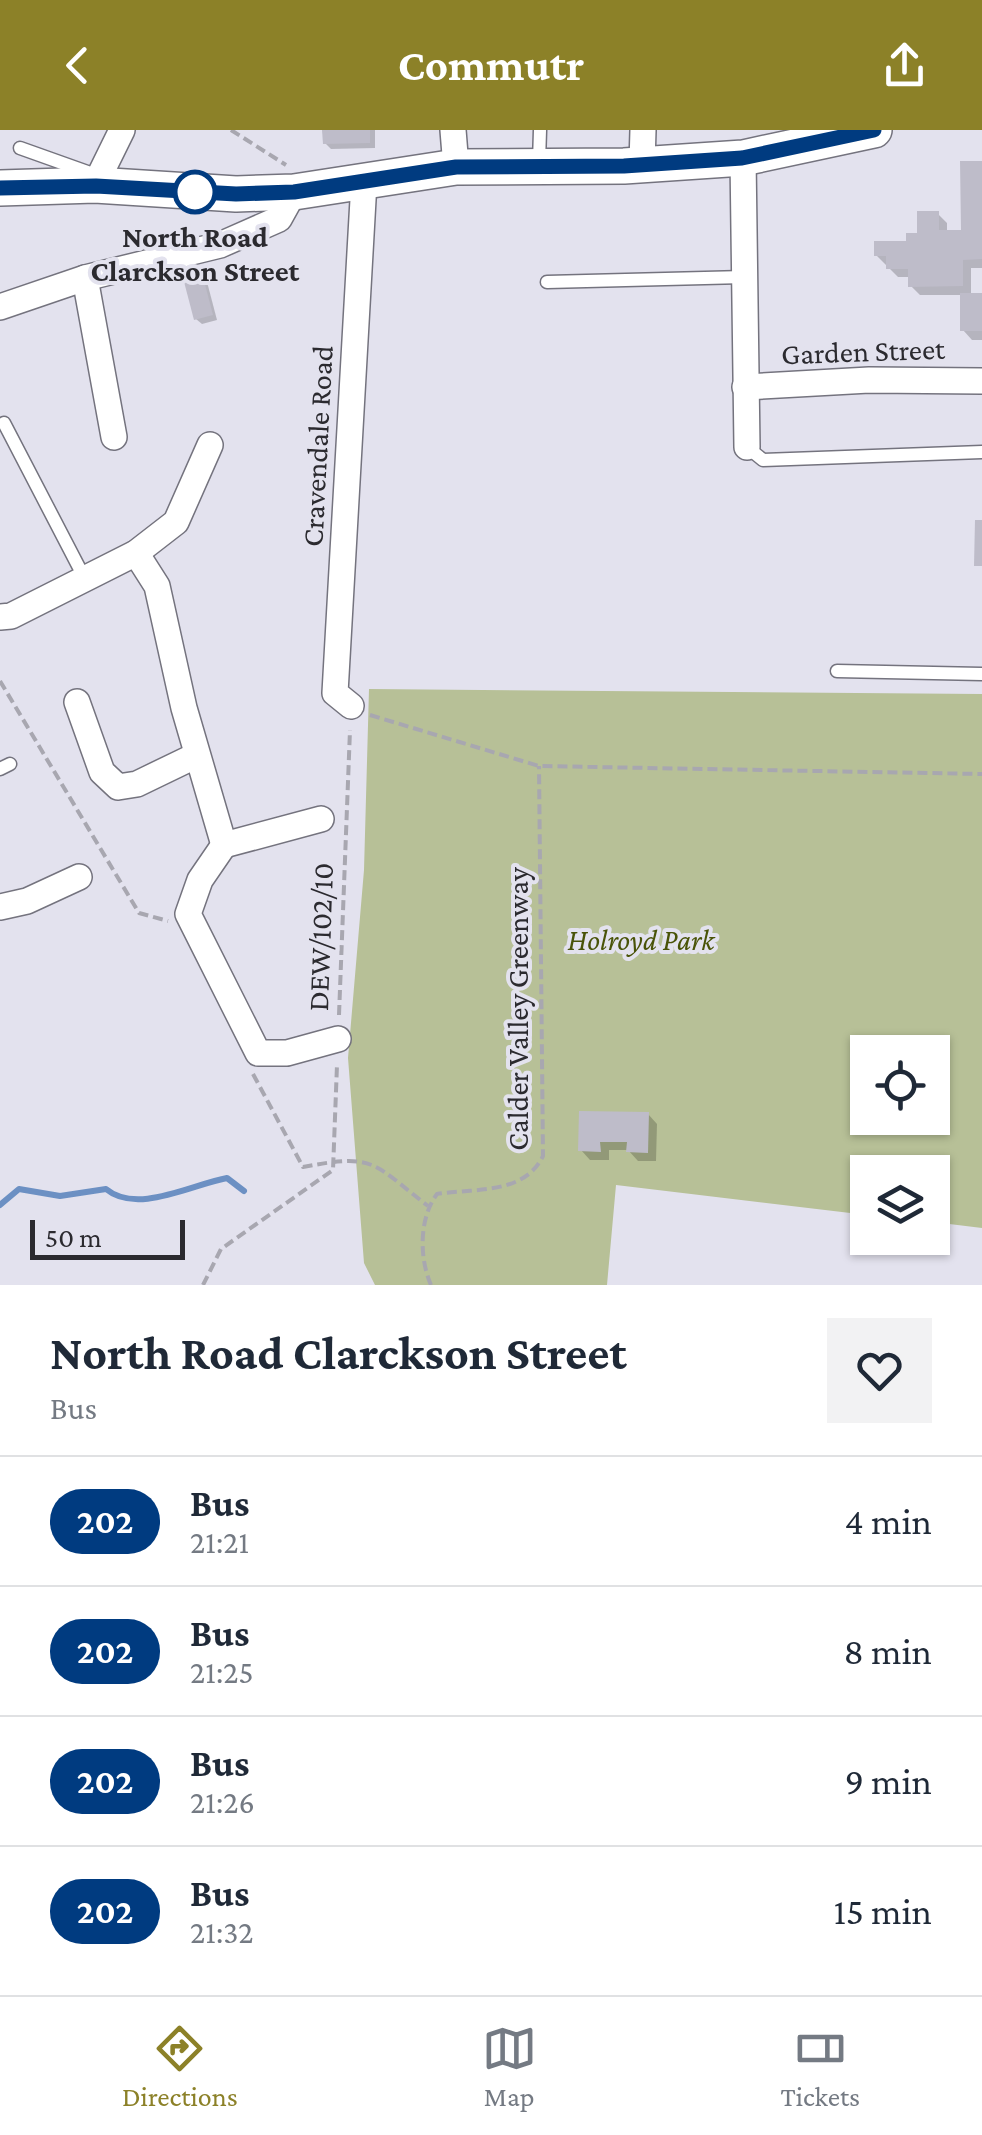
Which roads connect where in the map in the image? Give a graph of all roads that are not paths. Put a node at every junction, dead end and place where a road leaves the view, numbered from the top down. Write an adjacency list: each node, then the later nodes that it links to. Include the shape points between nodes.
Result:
1 (122, 130): 9 (street)
2 (452, 130): 8 (street)
3 (874, 130): 7 (street)
4 (643, 146): 5 (street); 7 (street)
5 (539, 147): 8 (street)
6 (20, 148): 9 (lane)
7 (742, 158): 13 (street, Garden Street)
8 (456, 167): 10 (street)
9 (97, 182): 11 (street); 12 (street, via 236,194)
10 (364, 182): 12 (street); 30 (street, Cravendale Road, via 335,692)
11 (0, 188)
12 (308, 190): 14 (street, via 279,219 220,245)
13 (744, 277): 15 (lane); 18 (street, Garden Street)
14 (85, 278): 16 (street); 20 (street)
15 (547, 282)
16 (0, 306)
17 (982, 380): 18 (street, Garden Street)
18 (745, 387): 22 (street, Garden Street)
19 (4, 423): 25 (lane)
20 (114, 437)
21 (210, 445): 24 (street, via 176,522)
22 (747, 447): 23 (lane, via 764,460)
23 (982, 452)
24 (136, 554): 25 (street); 31 (street, via 157,586)
25 (86, 579): 26 (street)
26 (0, 618)
27 (837, 672): 28 (lane)
28 (982, 674)
29 (76, 702): 31 (street, via 102,772 118,787)
30 (351, 706)
31 (198, 755): 33 (street)
32 (321, 818): 33 (street)
33 (224, 845): 36 (street, via 200,880 188,914 258,1053)
34 (80, 877): 35 (street)
35 (0, 907)
36 (338, 1039)

